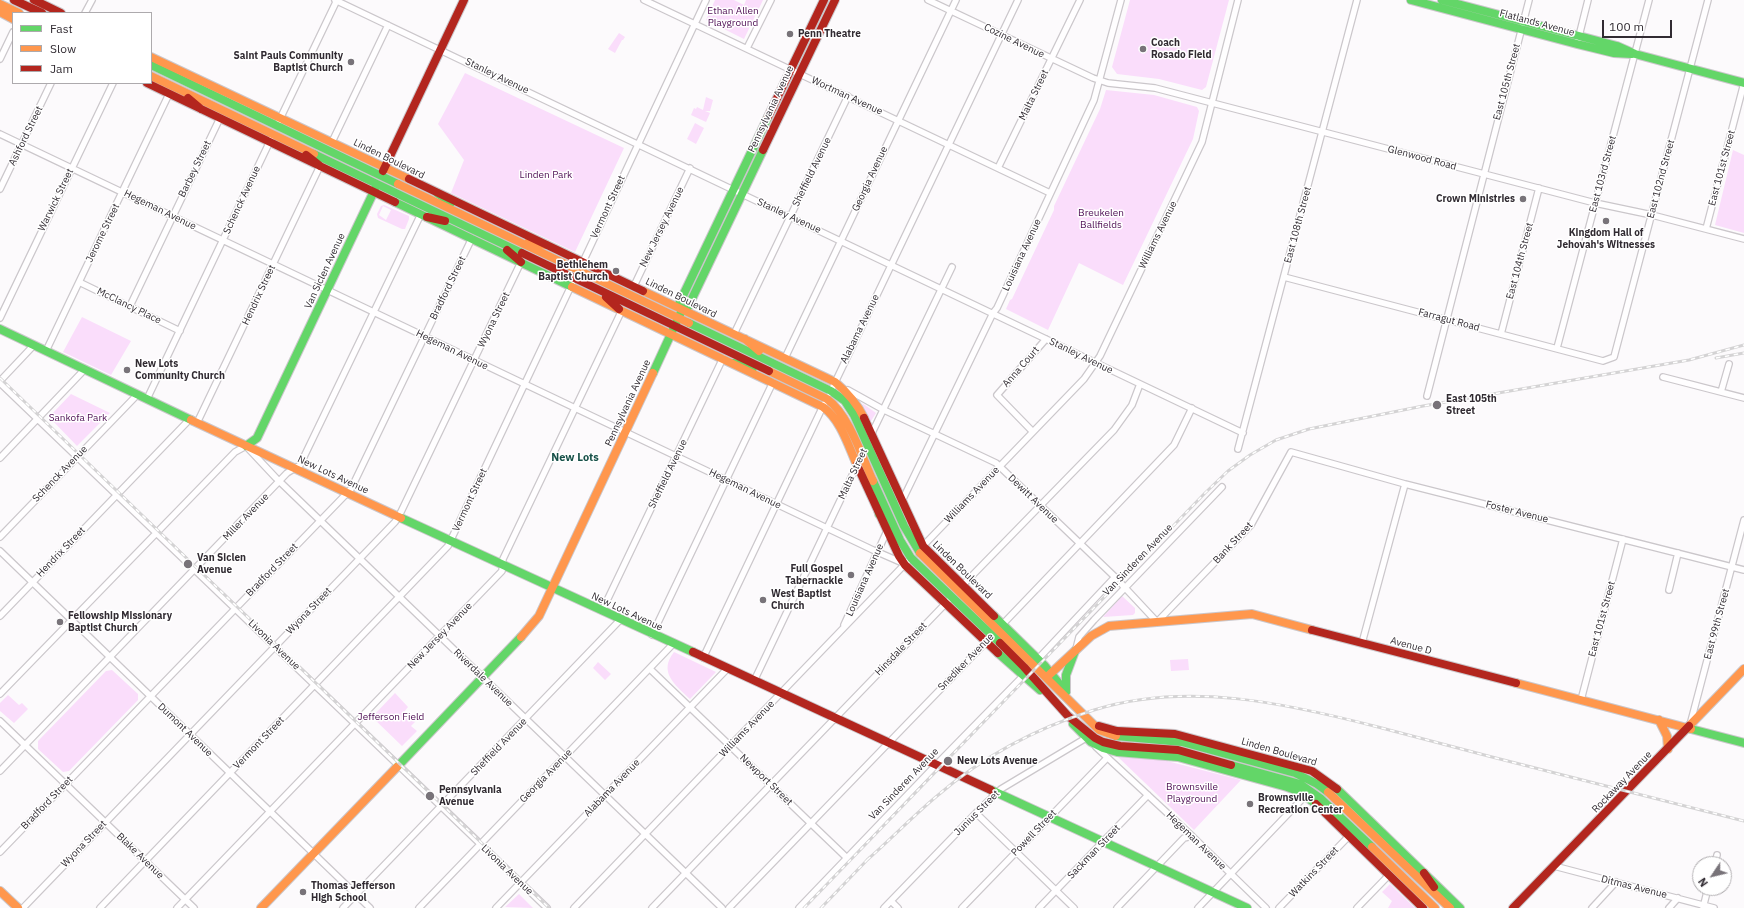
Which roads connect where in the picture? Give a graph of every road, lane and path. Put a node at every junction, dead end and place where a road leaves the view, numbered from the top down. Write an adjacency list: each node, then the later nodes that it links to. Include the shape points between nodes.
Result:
1 (14, 0): 29 (main road)
2 (34, 0): 30 (main road)
3 (92, 0): 31 (street)
4 (336, 0): 34 (street, Stanley Avenue); 65 (street, Schenck Avenue)
5 (464, 0): 41 (main road, Van Siclen Avenue)
6 (644, 0): 35 (street, Wortman Avenue)
7 (706, 0): 35 (street, Vermont Street)
8 (770, 0): 40 (street)
9 (824, 0): 47 (main road, Pennsylvania Avenue)
10 (835, 0): 49 (main road, Pennsylvania Avenue)
11 (928, 0): 26 (street, Cozine Avenue)
12 (956, 0): 26 (street, Georgia Avenue)
13 (1018, 0): 38 (street, Alabama Avenue)
14 (1080, 0): 45 (street, Malta Street)
15 (1121, 0): 51 (street, Louisiana Avenue)
16 (1238, 0): 61 (street, Williams Avenue)
17 (1357, 0): 66 (street, East 108th Street)
18 (1415, 0): 25 (main road, Flatlands Avenue)
19 (1442, 0): 25 (main road, Flatlands Avenue)
20 (1529, 0): 36 (street, East 105th Street)
21 (1588, 0): 39 (street)
22 (1649, 0): 42 (street, East 103rd Street)
23 (1708, 0): 48 (street, East 102nd Street)
24 (0, 6): 28 (main road); 32 (main road)
25 (1471, 8): 36 (main road, Flatlands Avenue)
26 (950, 11): 38 (street, Cozine Avenue); 64 (street, Georgia Avenue)
27 (0, 12): 33 (main road)
28 (16, 12)
29 (40, 12)
30 (59, 12)
31 (86, 12)
32 (12, 17)
33 (12, 18)
34 (388, 24): 41 (street, Stanley Avenue); 70 (street)
35 (695, 24): 40 (street, Wortman Avenue); 72 (street, Vermont Street)
36 (1522, 25): 39 (main road, Flatlands Avenue); 79 (street, East 105th Street)
37 (12, 34): 44 (street)
38 (1001, 35): 45 (street, Cozine Avenue); 73 (street, Alabama Avenue)
39 (1578, 40): 42 (main road, Flatlands Avenue, via 1617,46)
40 (748, 48): 47 (street, Wortman Avenue)
41 (440, 49): 72 (street, Stanley Avenue); 78 (main road, Van Siclen Avenue)
42 (1635, 54): 48 (main road, Flatlands Avenue); 88 (street, East 103rd Street)
43 (152, 57): 60 (main road, Linden Boulevard)
44 (0, 59)
45 (1051, 59): 51 (street, Cozine Avenue); 77 (street, Malta Street)
46 (152, 65): 57 (main road, Linden Boulevard)
47 (790, 69): 49 (street, Wortman Avenue); 83 (main road, Pennsylvania Avenue)
48 (1690, 69): 52 (main road, Flatlands Avenue); 90 (street, East 102nd Street)
49 (799, 73): 59 (street, Wortman Avenue); 87 (main road, Pennsylvania Avenue)
50 (152, 76): 56 (main road, Linden Boulevard)
51 (1100, 81): 61 (street, Glenwood Road, via 1155,88); 86 (street, Louisiana Avenue, via 1094,100)
52 (1744, 83): 95 (street, East 101st Street)
53 (51, 84): 71 (street, Ashford Street)
54 (113, 84): 75 (street, Warwick Street)
55 (149, 84): 58 (main road, Linden Boulevard)
56 (175, 88): 62 (main road); 68 (main road, Linden Boulevard)
57 (208, 92): 60 (main road); 65 (main road, Linden Boulevard)
58 (169, 94): 62 (main road, Linden Boulevard); 84 (street, Jerome Street)
59 (848, 96): 64 (street, Wortman Avenue); 92 (street, Sheffield Avenue)
60 (240, 99): 65 (main road, Linden Boulevard)
61 (1213, 103): 66 (street, Glenwood Road); 140 (street, Williams Avenue, via 1198,152)
62 (201, 109): 63 (main road, Linden Boulevard)
63 (220, 118): 68 (main road, Linden Boulevard); 91 (street, Barbey Street)
64 (898, 120): 73 (street, Wortman Avenue); 101 (street, Georgia Avenue)
65 (279, 122): 68 (street, Schenck Avenue); 70 (main road, Linden Boulevard); 78 (main road, Linden Boulevard)
66 (1322, 131): 79 (street, Glenwood Road); 108 (street, East 108th Street)
67 (0, 134): 71 (street, Hegeman Avenue)
68 (271, 138): 69 (main road, Linden Boulevard); 74 (main road, Linden Boulevard); 99 (street, Schenck Avenue)
69 (290, 142): 74 (main road); 80 (main road, Linden Boulevard)
70 (332, 142): 78 (main road, Linden Boulevard)
71 (22, 144): 75 (street, Hegeman Avenue); 82 (street, Ashford Street)
72 (638, 144): 76 (street, Stanley Avenue); 106 (street, Vermont Street)
73 (948, 144): 77 (street, Wortman Avenue); 105 (street, Alabama Avenue)
74 (320, 166): 80 (main road, Linden Boulevard); 104 (street, Hendrix Street)
75 (72, 168): 84 (street, Hegeman Avenue); 120 (street, Warwick Street)
76 (690, 168): 83 (street, Stanley Avenue); 111 (street, New Jersey Avenue)
77 (998, 168): 86 (street, Wortman Avenue)
78 (383, 172): 80 (main road, Van Siclen Avenue); 85 (main road, Linden Boulevard); 93 (main road, Linden Boulevard)
79 (1483, 174): 81 (street, Glenwood Road); 121 (street, East 105th Street)
80 (375, 188): 89 (main road, Linden Boulevard); 94 (main road, Linden Boulevard); 114 (main road, Van Siclen Avenue)
81 (1540, 188): 88 (street, Glenwood Road); 127 (street, East 104th Street)
82 (0, 189)
83 (734, 189): 87 (street, Stanley Avenue); 118 (main road, Pennsylvania Avenue, via 679,304)
84 (122, 192): 91 (street, Hegeman Avenue); 109 (street, Jerome Street)
85 (437, 193): 93 (main road); 102 (main road, Linden Boulevard)
86 (1050, 193): 119 (street, Louisiana Avenue)
87 (742, 194): 92 (street, Stanley Avenue); 118 (main road, Pennsylvania Avenue, via 688,308)
88 (1595, 203): 90 (street, Glenwood Road); 132 (street, East 103rd Street)
89 (424, 215): 94 (main road); 97 (main road, Linden Boulevard); 117 (street, Miller Avenue)
90 (1652, 215): 95 (street, Glenwood Road); 134 (street, East 102nd Street)
91 (172, 216): 99 (street, Hegeman Avenue); 115 (street, Barbey Street)
92 (790, 216): 101 (street, Stanley Avenue); 126 (street, Sheffield Avenue)
93 (470, 217): 96 (main road, Linden Boulevard)
94 (462, 225): 100 (main road, Linden Boulevard)
95 (1706, 229): 98 (street, Glenwood Road)
96 (512, 237): 102 (main road); 106 (main road, Linden Boulevard)
97 (472, 238): 103 (main road, Linden Boulevard); 128 (street, Bradford Street)
98 (1744, 239)
99 (223, 240): 104 (street, Hegeman Avenue); 124 (street, Schenck Avenue)
100 (494, 240): 103 (main road); 110 (main road, Linden Boulevard)
101 (841, 240): 105 (street, Stanley Avenue); 136 (street, Georgia Avenue)
102 (546, 245): 106 (main road, Linden Boulevard)
103 (522, 262): 110 (main road, Linden Boulevard); 137 (street, Wyona Street)
104 (273, 264): 114 (street, Hegeman Avenue); 162 (street, Hendrix Street)
105 (891, 264): 113 (street, Stanley Avenue); 148 (street, Alabama Avenue)
106 (581, 266): 110 (street, Vermont Street); 111 (main road, Linden Boulevard); 118 (main road, Linden Boulevard)
107 (952, 267): 113 (street, Malta Street)
108 (1284, 277): 121 (street, Farragut Road); 166 (street, East 108th Street)
109 (79, 282): 115 (street, McClancy Place); 133 (street, Jerome Street)
110 (573, 282): 112 (main road, Linden Boulevard); 116 (main road, Linden Boulevard); 147 (street, Vermont Street)
111 (634, 286): 118 (main road, Linden Boulevard)
112 (596, 288): 116 (main road); 122 (main road, Linden Boulevard)
113 (941, 289): 119 (street, Stanley Avenue); 159 (street, Malta Street)
114 (327, 290): 117 (street, Hegeman Avenue); 169 (main road, Van Siclen Avenue, via 257,438)
115 (130, 306): 124 (street, McClancy Place)
116 (621, 309): 125 (main road, Linden Boulevard); 157 (street, New Jersey Avenue)
117 (374, 312): 128 (street, Hegeman Avenue); 178 (street, Miller Avenue, via 300,465)
118 (681, 313): 122 (main road, Pennsylvania Avenue); 126 (main road, Linden Boulevard); 139 (main road, Linden Boulevard)
119 (993, 313): 130 (street, Stanley Avenue); 165 (street, Louisiana Avenue)
120 (0, 318)
121 (1447, 320): 127 (street, Farragut Road); 153 (street, East 105th Street)
122 (675, 326): 125 (main road, Pennsylvania Avenue); 143 (main road, Linden Boulevard)
123 (0, 329): 131 (main road, New Lots Avenue)
124 (180, 331): 155 (street, Schenck Avenue)
125 (671, 334): 135 (main road, Linden Boulevard); 164 (main road, Pennsylvania Avenue)
126 (734, 334): 129 (main road, Linden Boulevard)
127 (1501, 334): 132 (street, Farragut Road)
128 (424, 336): 137 (street, Hegeman Avenue); 184 (street, Bradford Street)
129 (745, 339): 136 (main road, Linden Boulevard); 139 (main road)
130 (1046, 339): 140 (street, Stanley Avenue); 163 (street, Anna Court, via 997,395)
131 (34, 345): 133 (main road, New Lots Avenue); 145 (street)
132 (1557, 348): 134 (street, Farragut Road, via 1603,361)
133 (46, 351): 142 (main road, New Lots Avenue)
134 (1614, 357)
135 (723, 358): 138 (main road, Linden Boulevard); 173 (street, Sheffield Avenue)
136 (785, 358): 148 (main road, Linden Boulevard)
137 (474, 360): 147 (street, Hegeman Avenue); 190 (street, Wyona Street)
138 (734, 363): 143 (main road); 146 (main road, Linden Boulevard)
139 (775, 363): 150 (main road, Linden Boulevard)
140 (1096, 363): 149 (street, Stanley Avenue); 163 (street, Williams Avenue)
141 (1729, 364): 151 (street)
142 (85, 369): 152 (main road, New Lots Avenue); 160 (street)
143 (773, 373): 156 (main road, Linden Boulevard)
144 (1663, 377): 151 (street)
145 (0, 382): 160 (street, Livonia Avenue)
146 (773, 382): 156 (main road, Linden Boulevard); 180 (street)
147 (525, 384): 157 (street, Hegeman Avenue); 198 (street, Vermont Street)
148 (838, 384): 150 (street, Alabama Avenue); 159 (street, Dewitt Avenue); 167 (main road, Linden Boulevard, via 858,406)
149 (1140, 384): 158 (street, Stanley Avenue); 188 (street, Hinsdale Street, via 1132,405 1114,430)
150 (831, 391): 156 (street, Alabama Avenue); 168 (main road, Linden Boulevard, via 840,396 850,408)
151 (1721, 392): 154 (street)
152 (137, 395): 155 (main road, New Lots Avenue); 172 (street, Schenck Avenue)
153 (1427, 396)
154 (1744, 398)
155 (147, 399): 161 (main road, New Lots Avenue)
156 (825, 403): 174 (main road, Linden Boulevard, via 834,404 844,417); 176 (main road, Linden Boulevard, via 838,422); 187 (street, Alabama Avenue)
157 (575, 408): 164 (street, Hegeman Avenue); 206 (street, New Jersey Avenue)
158 (1192, 408): 166 (street, Stanley Avenue); 199 (street, Snediker Avenue, via 1174,444)
159 (884, 410): 165 (street, Dewitt Avenue); 167 (street, Malta Street)
160 (38, 419): 172 (street, Livonia Avenue); 175 (street)
161 (189, 420): 162 (main road, New Lots Avenue); 185 (street, Hendrix Street)
162 (197, 423): 169 (main road, New Lots Avenue)
163 (1033, 432): 177 (street, Williams Avenue)
164 (625, 433): 173 (street, Hegeman Avenue); 214 (main road, Pennsylvania Avenue, via 572,543)
165 (934, 433): 177 (street, Dewitt Avenue); 186 (street, Louisiana Avenue)
166 (1243, 433): 170 (street, East 108th Street)
167 (872, 435): 168 (street, Malta Street); 186 (main road, Linden Boulevard)
168 (867, 444): 174 (street, Malta Street); 200 (main road, Linden Boulevard, via 904,526)
169 (246, 446): 178 (main road, New Lots Avenue); 181 (street, Riverdale Avenue); 195 (street, Van Siclen Avenue, via 235,452)
170 (1238, 449)
171 (1291, 452): 182 (street, Foster Avenue); 223 (street, Bank Street, via 1251,525)
172 (78, 456): 185 (street, Livonia Avenue); 196 (street, Schenck Avenue)
173 (676, 456): 180 (street, Hegeman Avenue); 219 (street, Sheffield Avenue)
174 (862, 456): 176 (street, Malta Street); 179 (main road, Linden Boulevard)
175 (0, 458)
176 (857, 465): 189 (main road, Linden Boulevard); 193 (street, Malta Street)
177 (1000, 467): 188 (street, Dewitt Avenue); 200 (street, Williams Avenue)
178 (294, 468): 181 (street, Miller Avenue); 184 (main road, New Lots Avenue)
179 (872, 478): 189 (main road); 205 (main road, Linden Boulevard)
180 (726, 480): 187 (street, Hegeman Avenue); 226 (street)
181 (279, 482): 191 (street, Riverdale Avenue); 208 (street, Miller Avenue)
182 (1405, 484): 197 (street, Foster Avenue); 229 (street)
183 (1222, 487): 213 (street, Van Sinderen Avenue)
184 (347, 492): 190 (main road, New Lots Avenue); 191 (street, Bradford Street)
185 (117, 494): 195 (street, Livonia Avenue); 211 (street, Hendrix Street)
186 (902, 501): 200 (main road, Linden Boulevard)
187 (776, 505): 193 (street, Hegeman Avenue); 234 (street, Alabama Avenue)
188 (1040, 505): 199 (street, Dewitt Avenue); 212 (street, Hinsdale Street)
189 (879, 514): 194 (main road, Linden Boulevard)
190 (399, 516): 198 (main road, New Lots Avenue); 204 (street, Wyona Street)
191 (319, 520): 204 (street, Riverdale Avenue); 218 (street, Bradford Street)
192 (1744, 520): 207 (street, East 99th Street)
193 (827, 529): 202 (street, Hegeman Avenue); 242 (street, Malta Street)
194 (887, 531): 202 (street, Louisiana Avenue); 205 (main road, Linden Boulevard, via 899,556)
195 (156, 533): 208 (street, Livonia Avenue); 221 (street, Van Siclen Avenue)
196 (0, 537)
197 (1624, 539): 203 (street, Foster Avenue); 248 (street, East 101st Street)
198 (450, 541): 206 (main road, New Lots Avenue); 216 (street, Vermont Street)
199 (1080, 544): 210 (street, Dewitt Avenue); 224 (street, Snediker Avenue)
200 (920, 549): 205 (street, Williams Avenue); 212 (main road, Linden Boulevard)
201 (0, 551): 211 (street, Dumont Avenue)
202 (877, 553): 205 (street, Hegeman Avenue); 225 (street, Louisiana Avenue)
203 (1678, 553): 207 (street, Foster Avenue); 215 (street)
204 (360, 559): 216 (street, Riverdale Avenue); 231 (street, Wyona Street)
205 (908, 561): 217 (main road, Linden Boulevard); 225 (street, Williams Avenue)
206 (502, 565): 214 (main road, New Lots Avenue); 227 (street, New Jersey Avenue, via 502,571)
207 (1732, 567): 209 (street, Foster Avenue); 257 (street, East 99th Street)
208 (195, 569): 218 (street, Livonia Avenue); 233 (street, Miller Avenue)
209 (1744, 570)
210 (1115, 577): 213 (street, Dewitt Avenue); 235 (street, Van Sinderen Avenue)
211 (32, 582): 220 (street, Hendrix Street); 221 (street, Dumont Avenue)
212 (960, 588): 217 (street, Hinsdale Street); 224 (main road, Linden Boulevard)
213 (1125, 588): 223 (street, Dewitt Avenue); 232 (street, Van Sinderen Avenue, via 1081,634)
214 (553, 589): 219 (main road, New Lots Avenue); 240 (main road, Pennsylvania Avenue, via 533,625)
215 (1668, 590)
216 (399, 598): 227 (street, Riverdale Avenue); 243 (street, Vermont Street)
217 (948, 600): 228 (main road, Linden Boulevard); 252 (street, Hinsdale Street)
218 (235, 608): 231 (street, Livonia Avenue); 247 (street, Bradford Street)
219 (602, 611): 222 (main road, New Lots Avenue)
220 (0, 616)
221 (72, 620): 233 (street, Dumont Avenue); 246 (street, Van Siclen Avenue)
222 (620, 620): 226 (main road, New Lots Avenue); 253 (street, Sheffield Avenue)
223 (1158, 622): 229 (main road, Avenue D, via 1252,614); 232 (main road, Avenue D, via 1108,626)
224 (1000, 627): 228 (street, Snediker Avenue); 235 (main road, Linden Boulevard); 241 (main road, Linden Boulevard)
225 (842, 629): 245 (street, Williams Avenue)
226 (652, 635): 230 (main road, New Lots Avenue)
227 (440, 636): 240 (street, Riverdale Avenue); 256 (street, New Jersey Avenue)
228 (988, 639): 239 (main road, Linden Boulevard); 241 (main road, Linden Boulevard); 261 (street, Snediker Avenue)
229 (1362, 643): 248 (main road, Avenue D)
230 (673, 644): 234 (main road, New Lots Avenue); 236 (street, Georgia Avenue)
231 (275, 646): 243 (street, Livonia Avenue); 258 (street, Wyona Street)
232 (1076, 649): 241 (main road, Van Sinderen Avenue); 244 (main road, via 1066,675)
233 (110, 657): 247 (street, Dumont Avenue); 262 (street, Miller Avenue)
234 (703, 658): 237 (main road, New Lots Avenue)
235 (1038, 659): 241 (main road, Linden Boulevard)
236 (650, 669): 250 (street, Newport Street); 265 (street, Georgia Avenue)
237 (727, 669): 242 (main road, New Lots Avenue); 250 (street, Alabama Avenue)
238 (1744, 670): 257 (main road, Rockaway Avenue)
239 (1024, 675): 251 (main road, Linden Boulevard); 267 (street, Van Sinderen Avenue)
240 (483, 677): 253 (street, Riverdale Avenue); 268 (main road, Pennsylvania Avenue)
241 (1045, 678): 244 (main road, Linden Boulevard); 249 (main road, Linden Boulevard); 251 (main road, Linden Boulevard)
242 (754, 681): 245 (main road, New Lots Avenue)
243 (316, 685): 256 (street, Livonia Avenue); 270 (street, Vermont Street)
244 (1066, 692): 249 (main road, Linden Boulevard)
245 (781, 693): 252 (main road, New Lots Avenue); 263 (street, Williams Avenue)
246 (0, 694)
247 (150, 696): 258 (street, Dumont Avenue); 272 (street, Bradford Street)
248 (1581, 700): 254 (main road, Avenue D)
249 (1073, 705): 271 (main road, Linden Boulevard, via 1099,730 1108,735 1182,742)
250 (690, 707): 263 (street, Newport Street); 276 (street, Alabama Avenue)
251 (1068, 716): 259 (main road, Linden Boulevard, via 1077,730); 275 (main road, Linden Boulevard, via 1091,736 1112,745 1178,750 1288,780)
252 (835, 718): 261 (main road, New Lots Avenue); 273 (street, Hinsdale Street)
253 (526, 719): 265 (street, Riverdale Avenue); 278 (street, Sheffield Avenue)
254 (1659, 720): 257 (main road, Avenue D); 264 (main road, via 1667,736)
255 (0, 721): 262 (street, Blake Avenue)
256 (355, 724): 268 (street, Livonia Avenue); 279 (street, New Jersey Avenue)
257 (1689, 728): 260 (main road, Avenue D); 264 (main road, Rockaway Avenue)
258 (190, 734): 270 (street, Dumont Avenue); 282 (street, Wyona Street)
259 (1089, 740): 266 (street, Hegeman Avenue); 274 (street, Junius Street); 275 (main road, Linden Boulevard, via 1117,752 1178,757)
260 (1744, 742)
261 (888, 743): 267 (main road, New Lots Avenue); 283 (street, Snediker Avenue)
262 (25, 745): 269 (street, Miller Avenue); 272 (street, Blake Avenue)
263 (730, 746): 273 (street, Newport Street); 284 (street, Williams Avenue)
264 (1668, 749): 295 (main road, Rockaway Avenue)
265 (565, 757): 276 (street, Riverdale Avenue); 288 (street, Georgia Avenue)
266 (1107, 758): 277 (street, Hegeman Avenue); 281 (street, Powell Street)
267 (936, 764): 274 (main road, New Lots Avenue); 292 (street, Van Sinderen Avenue)
268 (399, 765): 278 (street, Livonia Avenue); 291 (main road, Pennsylvania Avenue)
269 (0, 771)
270 (230, 773): 279 (street, Dumont Avenue); 293 (street, Vermont Street)
271 (1320, 780): 275 (street); 298 (main road, Linden Boulevard); 311 (main road, Linden Boulevard, via 1326,790)
272 (65, 784): 282 (street, Blake Avenue); 289 (street, Bradford Street)
273 (770, 785): 283 (street, Newport Street); 296 (street, Hinsdale Street)
274 (996, 793): 280 (street, Junius Street); 281 (main road, New Lots Avenue)
275 (1308, 793): 286 (main road, Linden Boulevard); 297 (main road, Linden Boulevard); 299 (street)
276 (605, 795): 284 (street, Riverdale Avenue); 301 (street, Alabama Avenue)
277 (1148, 796): 285 (street, Hegeman Avenue); 287 (street, Sackman Street)
278 (442, 806): 288 (street, Livonia Avenue); 306 (street, Sheffield Avenue)
279 (270, 812): 291 (street, Dumont Avenue); 309 (street, New Jersey Avenue)
280 (976, 813): 290 (street); 310 (street, Junius Street)
281 (1050, 817): 287 (main road, New Lots Avenue); 290 (street, Powell Street)
282 (105, 822): 293 (street, Blake Avenue); 314 (street, Wyona Street)
283 (811, 824): 292 (street, Newport Street); 327 (street, Snediker Avenue)
284 (645, 834): 296 (street, Riverdale Avenue); 324 (street, Williams Avenue)
285 (1192, 836): 294 (street, via 1184,838); 299 (street, Hegeman Avenue)
286 (1349, 836): 297 (main road, Linden Boulevard); 338 (street, Watkins Street)
287 (1103, 842): 294 (main road, New Lots Avenue); 303 (street, Sackman Street)
288 (481, 844): 301 (street, Livonia Avenue); 321 (street, Georgia Avenue)
289 (0, 852)
290 (1016, 852): 303 (street); 331 (street, Powell Street)
291 (314, 854): 306 (street, Dumont Avenue); 318 (main road, Pennsylvania Avenue)
292 (847, 858): 328 (street, Van Sinderen Avenue)
293 (145, 861): 309 (street, Blake Avenue); 315 (street, Vermont Street)
294 (1157, 866): 305 (main road, New Lots Avenue); 334 (street)
295 (1554, 866): 300 (street, Ditmas Avenue); 344 (main road, Rockaway Avenue)
296 (686, 873): 325 (street, Hinsdale Street); 326 (street, Riverdale Avenue)
297 (1393, 873): 302 (main road, Linden Boulevard); 339 (street); 340 (main road, Linden Boulevard)
298 (1424, 873): 311 (main road); 343 (main road, Linden Boulevard)
299 (1231, 874): 305 (street); 337 (street, Hegeman Avenue)
300 (1616, 882): 308 (street, Ditmas Avenue); 345 (street)
301 (521, 883): 322 (street, Alabama Avenue); 323 (street, Livonia Avenue)
302 (1412, 886): 341 (main road); 342 (main road, Linden Boulevard)
303 (1056, 890): 332 (street, Sackman Street); 333 (street)
304 (0, 891): 313 (main road)
305 (1214, 892): 335 (street); 336 (main road, New Lots Avenue)
306 (356, 894): 319 (street, Sheffield Avenue); 320 (street, Dumont Avenue)
307 (1706, 896): 312 (street)
308 (1678, 898): 312 (street, Ditmas Avenue); 346 (street)
309 (185, 900): 316 (street, New Jersey Avenue); 317 (street, Blake Avenue)
310 (891, 901): 329 (street, Junius Street); 330 (street)
311 (1447, 906)
312 (1703, 907): 347 (street, Ditmas Avenue)
313 (18, 908)
314 (23, 908)
315 (100, 908)
316 (177, 908)
317 (194, 908)
318 (261, 908)
319 (343, 908)
320 (370, 908)
321 (419, 908)
322 (496, 908)
323 (547, 908)
324 (574, 908)
325 (652, 908)
326 (722, 908)
327 (729, 908)
328 (799, 908)
329 (884, 908)
330 (898, 908)
331 (962, 908)
332 (1039, 908)
333 (1074, 908)
334 (1117, 908)
335 (1198, 908)
336 (1247, 908)
337 (1266, 908)
338 (1279, 908)
339 (1357, 908)
340 (1423, 908)
341 (1427, 908)
342 (1435, 908)
343 (1460, 908)
344 (1513, 908)
345 (1592, 908)
346 (1669, 908)
347 (1714, 908)

